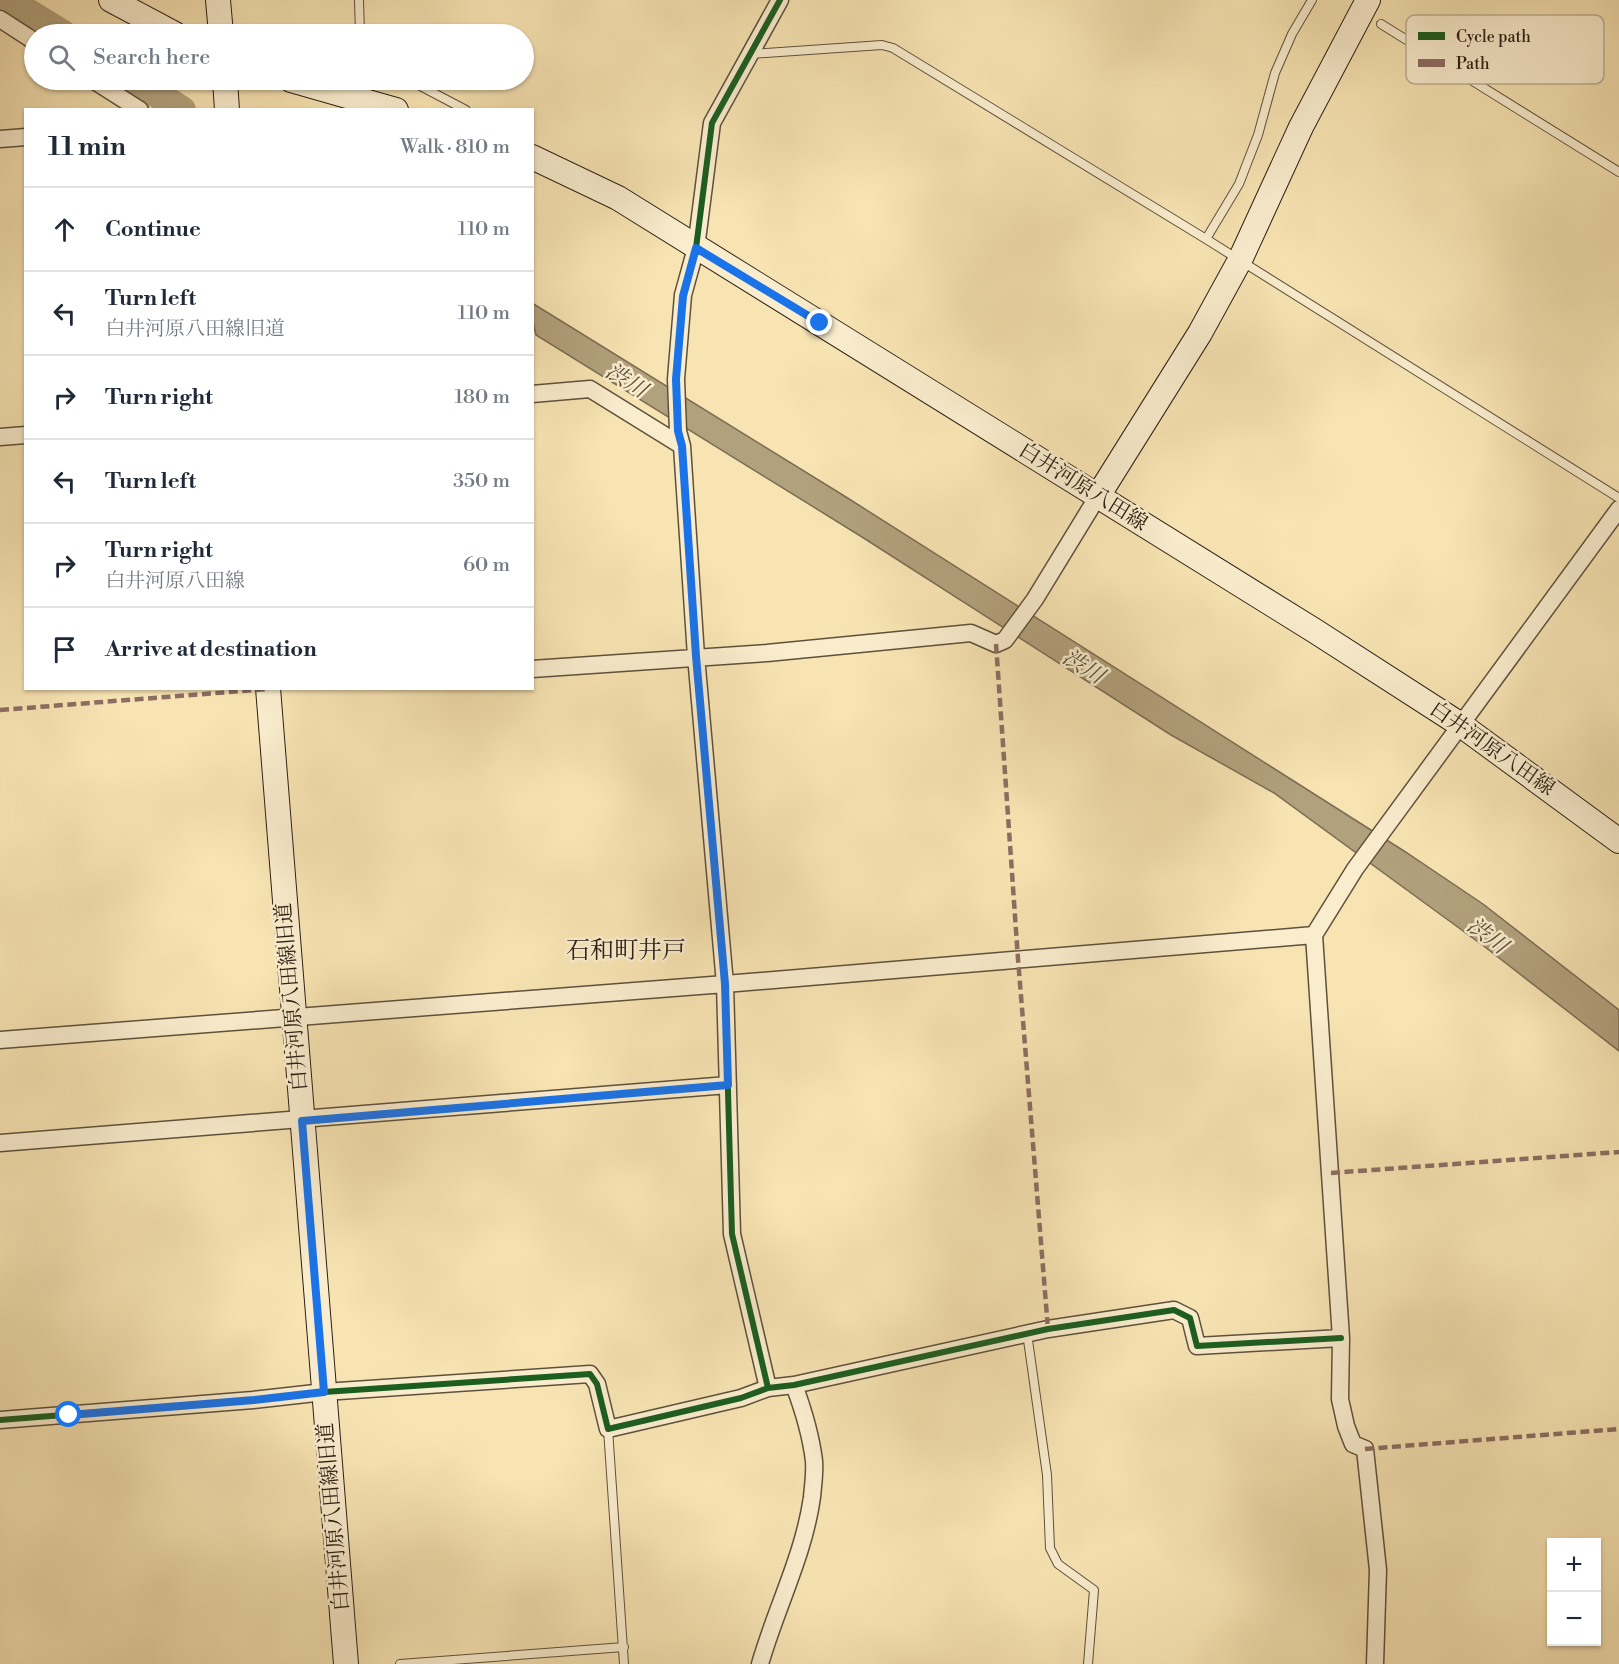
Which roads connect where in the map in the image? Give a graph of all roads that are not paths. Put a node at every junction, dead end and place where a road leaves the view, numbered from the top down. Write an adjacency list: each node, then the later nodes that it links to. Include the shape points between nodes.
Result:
1 (111, 0): 8 (street)
2 (218, 0): 9 (street)
3 (359, 0): 10 (lane)
4 (780, 0): 14 (street)
5 (1312, 0): 26 (lane, via 1275,73 1239,184)
6 (1368, 0): 28 (street, via 1301,127)
7 (0, 19): 12 (street)
8 (156, 24)
9 (220, 24)
10 (360, 24)
11 (1381, 24): 13 (lane)
12 (24, 35)
13 (1406, 40)
14 (750, 54): 26 (lane, via 882,45 893,48); 27 (street, via 712,123)
15 (1477, 84): 25 (lane)
16 (109, 90): 19 (street)
17 (326, 90): 20 (street)
18 (428, 90): 21 (lane)
19 (137, 108)
20 (389, 108)
21 (461, 108)
22 (24, 137): 23 (street)
23 (0, 139)
24 (534, 158): 27 (street, 白井河原八田線, via 618,198)
25 (1619, 172)
26 (1206, 239): 28 (lane)
27 (696, 248): 32 (street, via 683,296 676,379); 33 (street, 白井河原八田線)
28 (1240, 260): 33 (street, via 1200,333); 34 (lane)
29 (534, 394): 32 (street, via 590,389)
30 (24, 435): 31 (street)
31 (0, 437)
32 (680, 439): 36 (street)
33 (1098, 496): 36 (street, via 1035,599 1005,640 996,644 971,633); 39 (street, 白井河原八田線)
34 (1619, 498)
35 (1619, 509): 39 (street)
36 (696, 656): 37 (street); 42 (street)
37 (534, 669)
38 (268, 690): 43 (street, 白井河原八田線旧道)
39 (1461, 725): 40 (street, 白井河原八田線); 41 (street, via 1355,868)
40 (1619, 841)
41 (1314, 935): 42 (street); 49 (street)
42 (725, 984): 43 (street); 45 (street)
43 (294, 1017): 44 (street); 46 (street, 白井河原八田線旧道)
44 (0, 1040)
45 (728, 1085): 46 (street); 51 (street, via 732,1234)
46 (302, 1121): 47 (street); 52 (street, 白井河原八田線旧道)
47 (0, 1143)
48 (1027, 1333): 49 (street, via 1174,1310 1190,1318 1197,1346); 50 (street); 60 (lane, via 1047,1475 1050,1548 1058,1564 1094,1590)
49 (1341, 1338): 61 (street, via 1340,1399 1353,1444 1365,1449 1378,1570)
50 (794, 1385): 51 (street); 59 (street, via 814,1461 814,1480 800,1550)
51 (768, 1388): 54 (street)
52 (324, 1392): 53 (street); 54 (street, via 590,1374 597,1384); 56 (street, 白井河原八田線旧道)
53 (0, 1420)
54 (608, 1429): 55 (lane)
55 (624, 1647): 57 (lane); 58 (lane)
56 (346, 1664)
57 (400, 1664)
58 (624, 1664)
59 (760, 1664)
60 (1088, 1664)
61 (1375, 1664)

